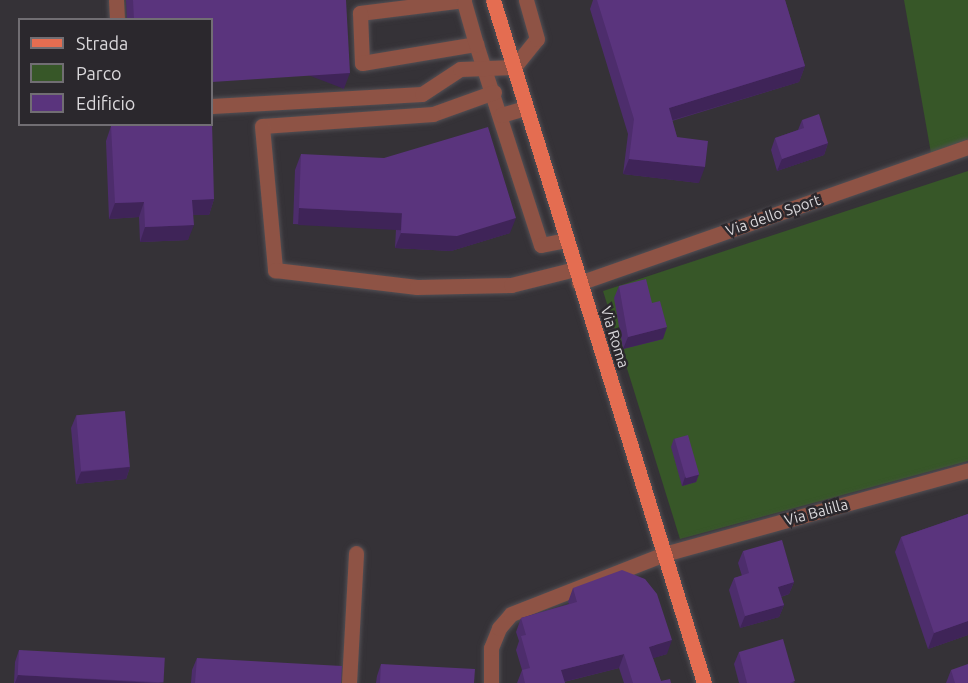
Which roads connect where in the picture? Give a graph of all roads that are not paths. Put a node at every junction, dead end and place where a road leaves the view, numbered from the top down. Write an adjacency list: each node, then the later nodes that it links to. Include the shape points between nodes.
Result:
1 (116, 0): 5 (street)
2 (493, 0): 7 (main road, Via Roma)
3 (526, 0): 7 (street, via 537,39)
4 (464, 1): 6 (street); 6 (street, via 360,13 362,63)
5 (117, 18)
6 (476, 44): 8 (street)
7 (514, 67): 8 (street); 11 (main road, Via Roma)
8 (486, 69): 9 (street); 10 (street, via 460,69 422,94)
9 (494, 92): 12 (street); 15 (street, Via dello Sport, via 433,114 262,126 275,270 417,287 511,285)
10 (213, 106)
11 (526, 108): 12 (street); 14 (main road, Via Roma)
12 (501, 115): 14 (street, via 542,245)
13 (968, 147): 15 (street, Via dello Sport)
14 (566, 240): 15 (main road, Via Roma)
15 (577, 276): 18 (main road, Via Roma)
16 (968, 470): 18 (street, Via Balilla)
17 (356, 553): 19 (street)
18 (664, 554): 20 (street, Via Balilla, via 511,614 499,628 491,648); 21 (main road, Via Roma)
19 (349, 683)
20 (491, 683)
21 (704, 683)

